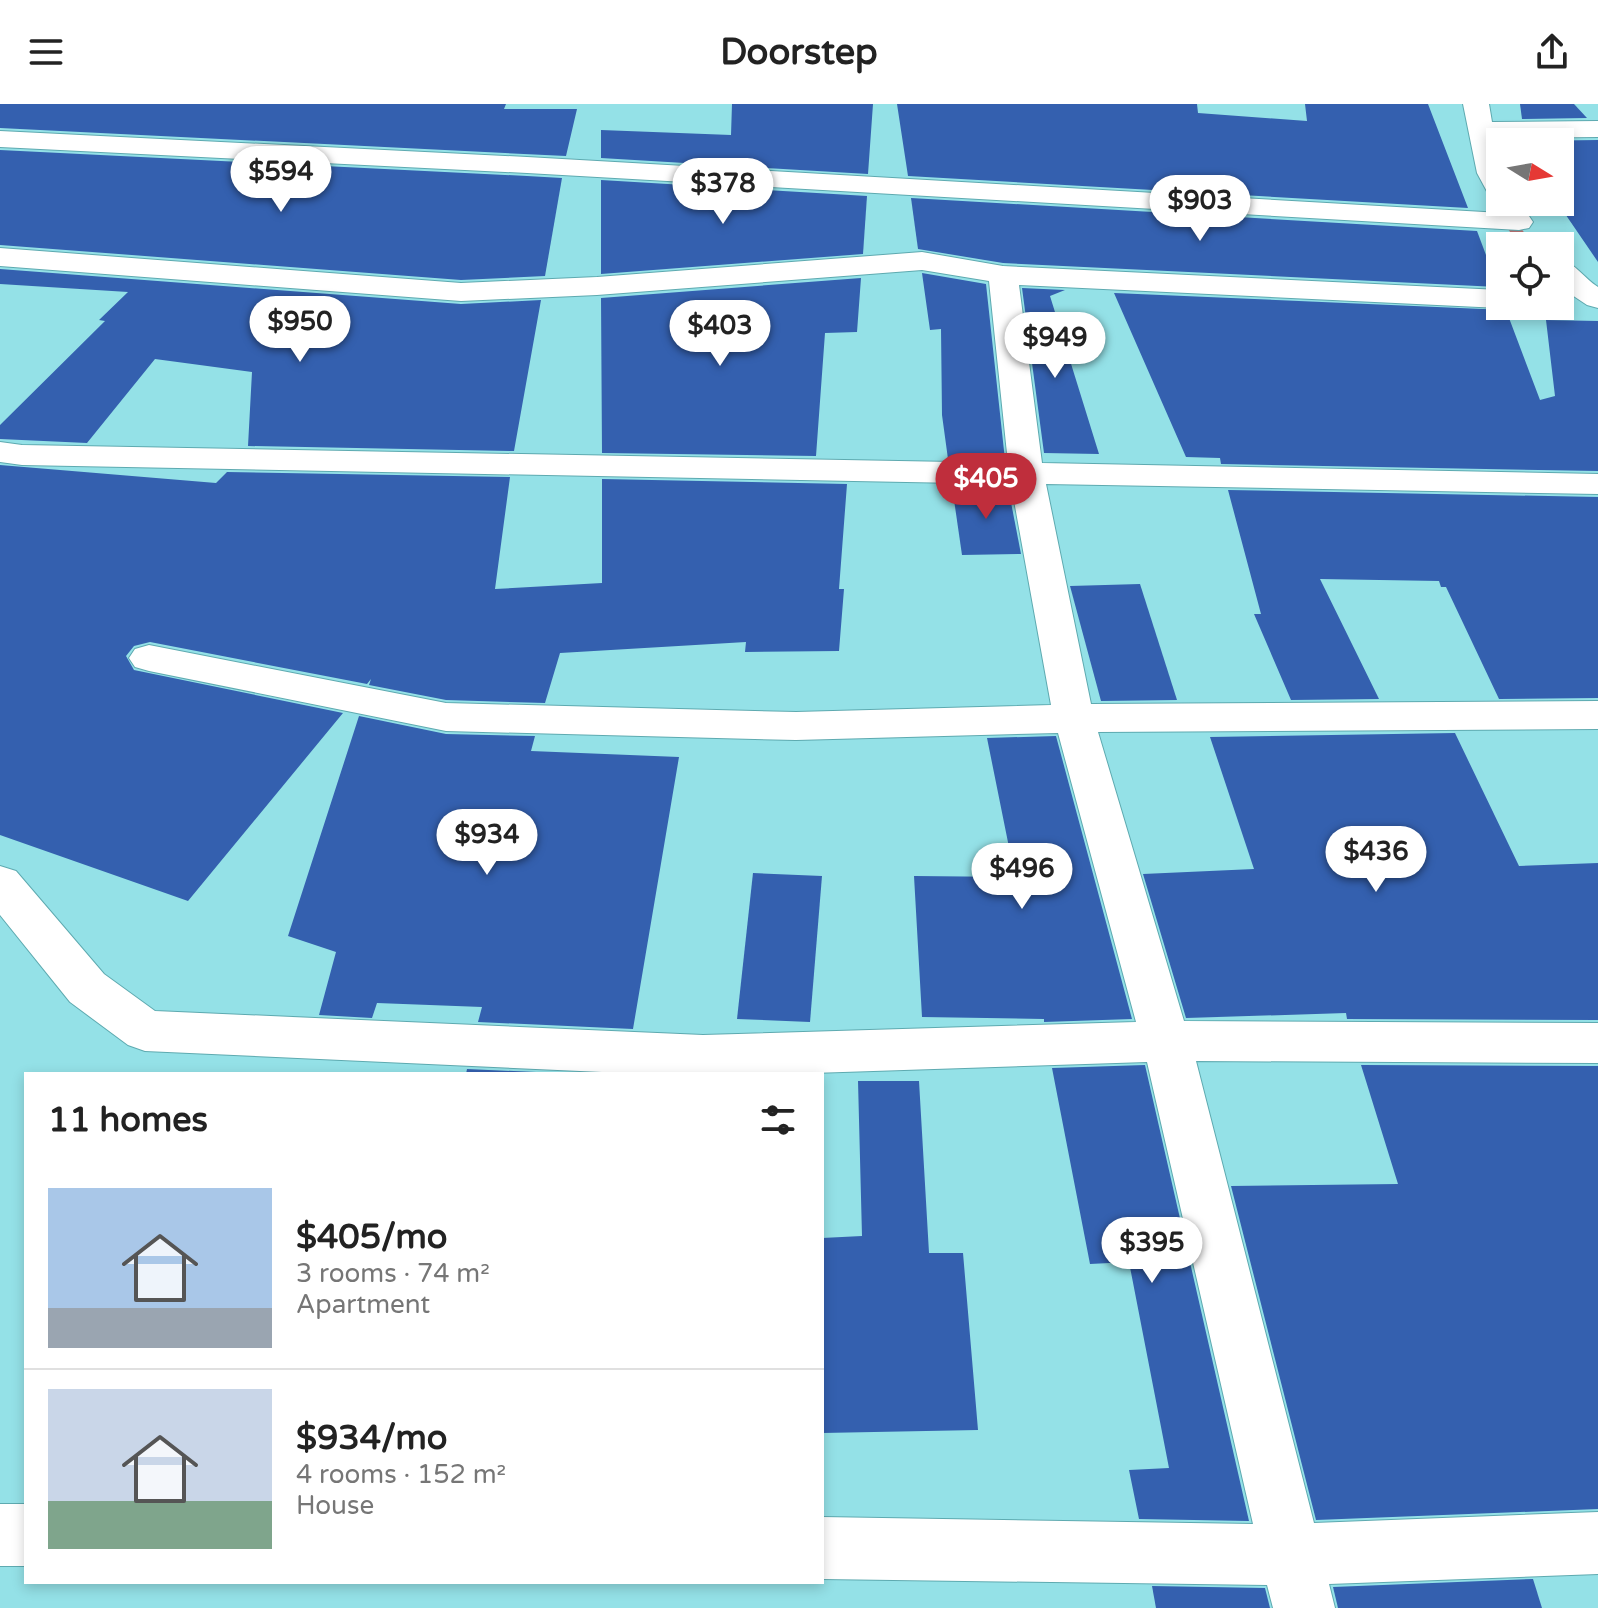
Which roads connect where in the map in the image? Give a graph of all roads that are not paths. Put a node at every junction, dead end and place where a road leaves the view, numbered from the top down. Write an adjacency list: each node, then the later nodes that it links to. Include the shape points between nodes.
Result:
1 (1478, 117): 2 (street); 4 (street)
2 (1598, 129)
3 (0, 139): 5 (street)
4 (1486, 154)
5 (1520, 221)
6 (0, 257): 7 (street, via 461,292 922,261)
7 (1003, 275): 9 (street); 13 (street)
8 (1574, 285): 11 (street)
9 (1486, 298)
10 (1574, 300): 11 (street)
11 (1598, 300)
12 (0, 452): 13 (street)
13 (1026, 473): 14 (street); 17 (street)
14 (1598, 484)
15 (149, 658): 17 (street, via 446,717 796,726)
16 (1598, 715): 17 (street)
17 (1074, 718): 19 (street)
18 (0, 883): 19 (street, via 87,988 145,1031 703,1056)
19 (1166, 1041): 20 (street); 25 (street)
20 (1598, 1043)
21 (0, 1535): 22 (street)
22 (24, 1535)
23 (1598, 1543): 25 (street, via 1484,1545)
24 (824, 1548): 25 (street)
25 (1296, 1581)

